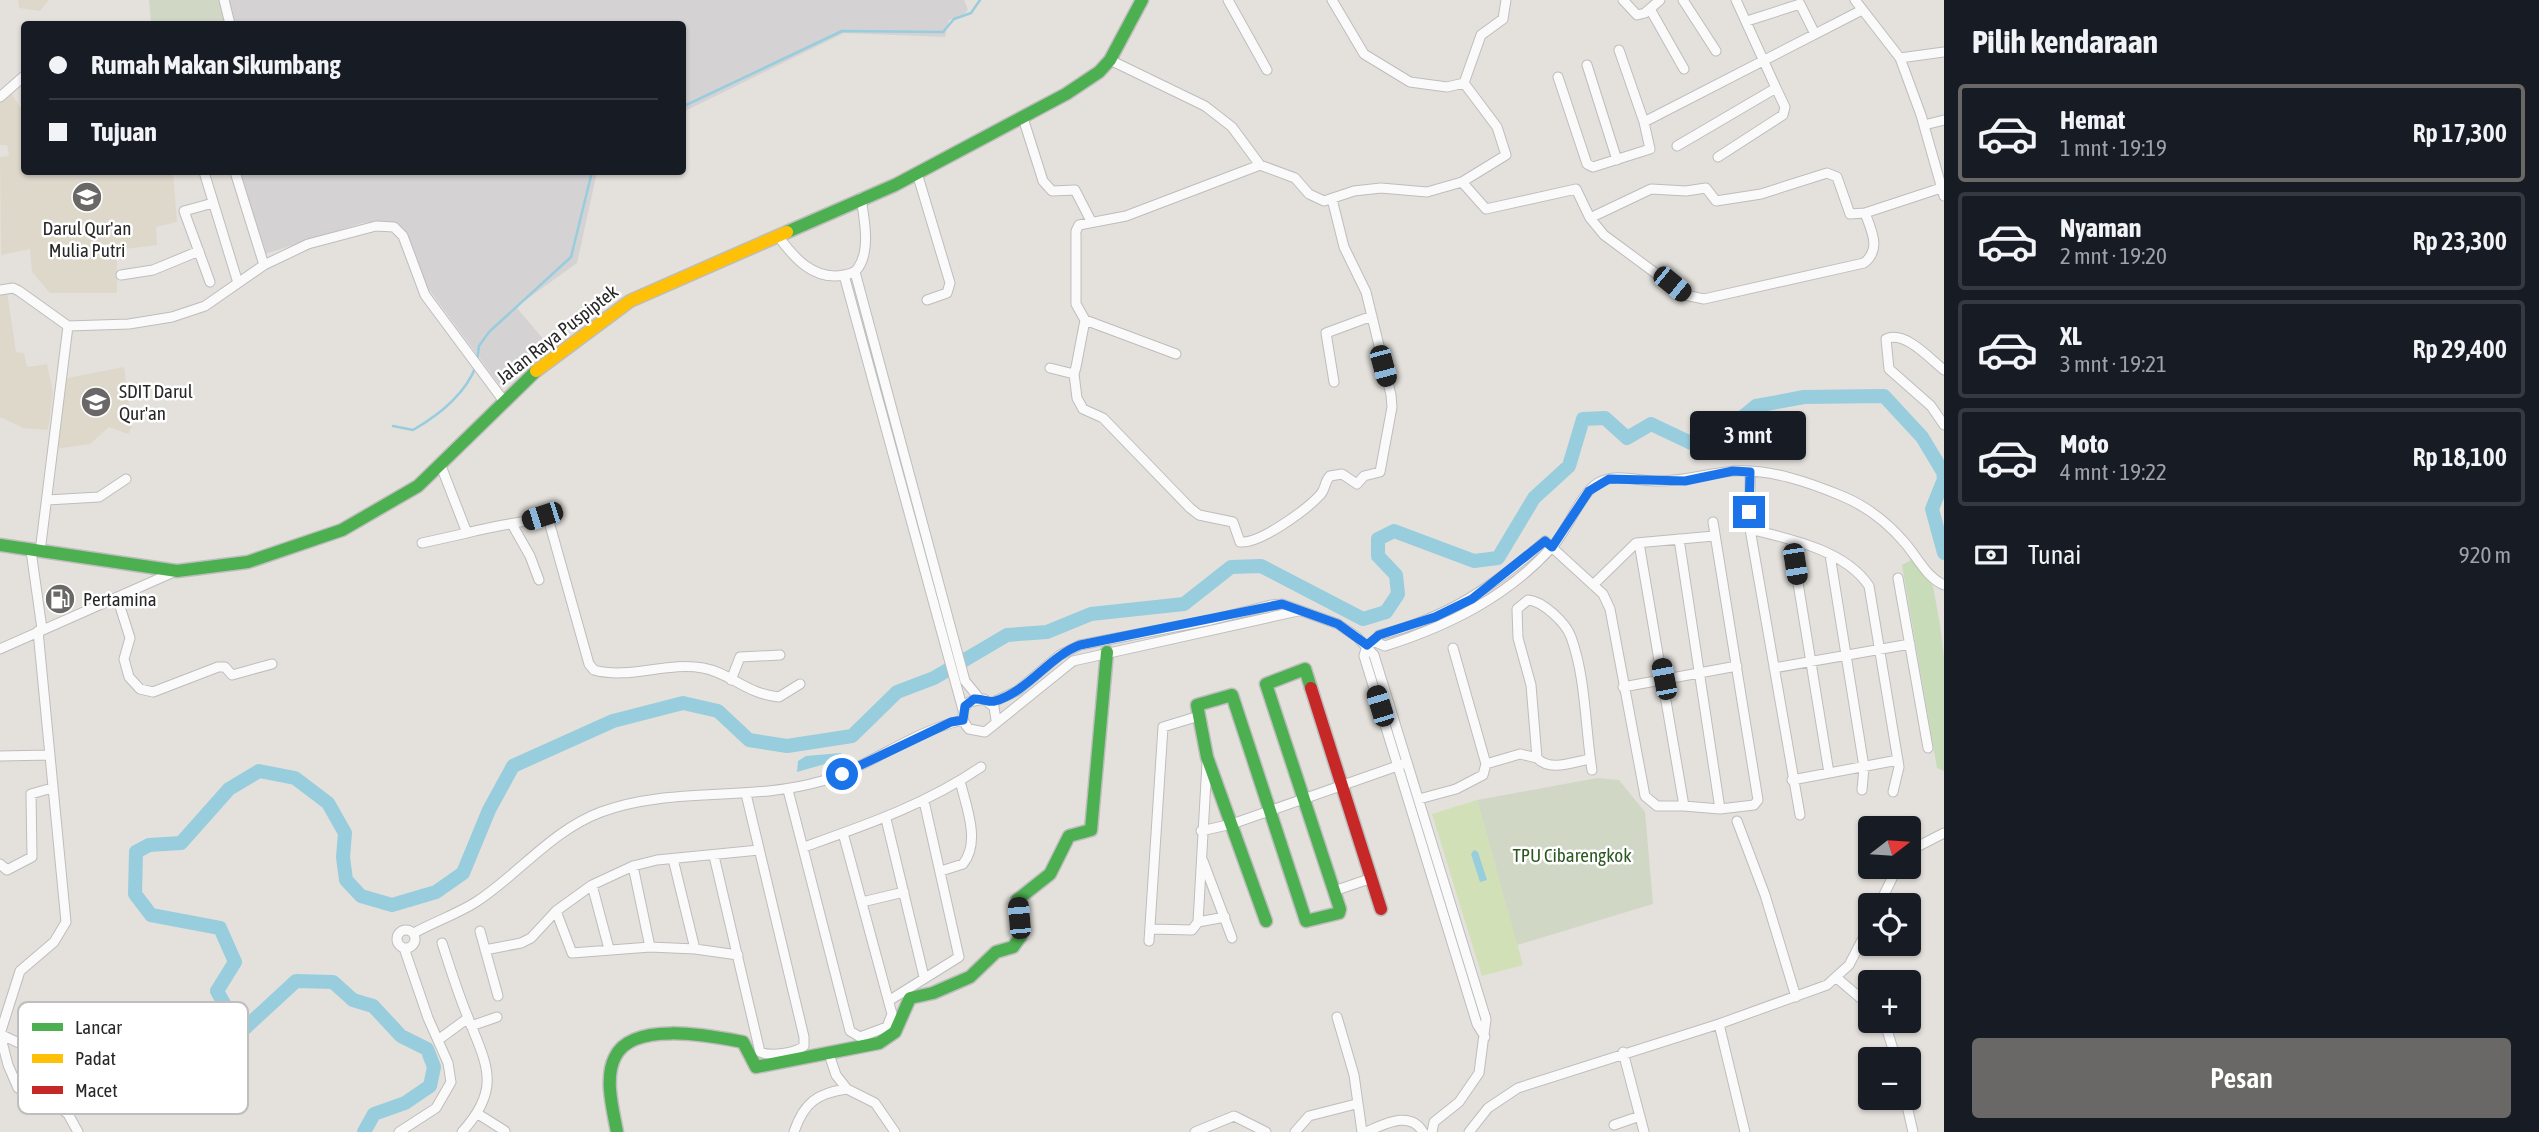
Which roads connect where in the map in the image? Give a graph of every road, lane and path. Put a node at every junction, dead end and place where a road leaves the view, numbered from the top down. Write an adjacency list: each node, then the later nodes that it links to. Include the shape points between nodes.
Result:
1 (224, 0): 13 (street)
2 (1142, 0): 21 (street, Jalan Raya Puspiptek)
3 (1228, 0): 24 (street)
4 (1332, 0): 27 (street, via 1364,54 1410,82 1447,87)
5 (1506, 0): 27 (street, via 1503,19 1481,35)
6 (1623, 0): 11 (street, via 1634,14)
7 (1660, 0): 11 (street)
8 (1683, 0): 17 (street)
9 (1737, 0): 14 (street)
10 (1855, 0): 12 (street)
11 (1650, 9): 23 (street)
12 (1862, 10): 15 (street); 20 (street)
13 (229, 21)
14 (1747, 21): 15 (street, via 1800,4); 19 (street)
15 (1815, 34): 19 (street)
16 (1619, 50): 32 (street)
17 (1716, 51)
18 (1944, 52): 20 (street)
19 (1764, 58): 28 (street); 32 (street)
20 (1900, 58): 33 (street)
21 (1110, 60): 30 (street, Jalan Raya Puspiptek, via 1066,94); 37 (street, via 1222,117)
22 (1587, 65): 36 (street)
23 (1684, 69)
24 (1267, 70)
25 (1558, 77): 36 (street, via 1587,164)
26 (21, 79): 29 (street)
27 (1464, 83): 41 (street, via 1497,127 1506,153 1499,162)
28 (1776, 88): 34 (street); 35 (street, via 1785,107 1783,115)
29 (0, 97)
30 (1023, 118): 38 (street, Jalan Raya Puspiptek); 48 (street, via 1043,181 1052,191 1075,190)
31 (1944, 120): 33 (street)
32 (1644, 122): 36 (street, via 1651,147)
33 (1924, 125): 42 (street)
34 (1677, 146)
35 (1718, 157)
36 (1617, 160)
37 (1260, 165): 44 (street, via 1295,178 1315,198); 48 (street, via 1126,216)
38 (917, 173): 43 (street, Jalan Raya Puspiptek); 58 (street, via 950,283 947,293)
39 (205, 175): 45 (street)
40 (236, 175): 51 (street)
41 (1462, 182): 44 (street, via 1427,192 1381,188); 47 (street, via 1486,209 1576,189)
42 (1943, 192): 46 (street)
43 (861, 198): 49 (street, Jalan Raya Puspiptek); 52 (street, via 864,238)
44 (1332, 199): 59 (street, via 1341,240 1366,292)
45 (214, 203): 50 (street, via 184,211); 56 (street)
46 (1865, 213): 47 (street, via 1850,214 1837,177 1827,173 1761,194 1716,201 1706,188 1651,189); 47 (street, via 1874,245 1872,256 1864,263 1704,299 1685,295 1604,236)
47 (1590, 218)
48 (1091, 221): 60 (street, via 1076,231 1076,304)
49 (778, 236): 54 (street, via 809,268 831,276); 67 (street, Jalan Raya Puspiptek, via 630,301 538,368)
50 (199, 251): 53 (street, via 153,270); 55 (street)
51 (264, 265): 56 (street); 67 (street, via 319,240 376,226 394,227 403,236 425,295)
52 (855, 272): 54 (street); 113 (street, via 958,654)
53 (121, 275)
54 (844, 275): 113 (street, via 948,658)
55 (210, 282)
56 (238, 283): 61 (street, via 187,314 130,324)
57 (0, 290): 61 (street, via 19,291)
58 (927, 300)
59 (1372, 316): 65 (street, via 1392,407 1382,470 1364,476 1357,484 1342,474 1330,476 1318,497 1273,531 1246,542 1238,540 1229,519 1199,515 1190,508 1103,418 1083,410); 66 (street, via 1326,333)
60 (1085, 320): 62 (street); 65 (street)
61 (68, 326): 72 (street)
62 (1176, 354)
63 (1050, 368): 65 (street)
64 (1944, 370): 68 (street, via 1903,339 1886,339 1889,369 1931,406)
65 (1074, 374)
66 (1334, 382)
67 (503, 400): 69 (street, Jalan Raya Puspiptek)
68 (1944, 425)
69 (441, 466): 76 (street); 86 (street, Jalan Raya Puspiptek, via 388,505 321,539 238,564)
70 (1750, 472): 75 (street); 83 (street, via 1685,481 1609,479 1589,491); 90 (street, via 1807,482 1862,507 1888,525 1931,578)
71 (126, 479): 72 (street, via 99,497)
72 (47, 500): 84 (street)
73 (1713, 522): 77 (street)
74 (513, 526): 76 (street); 88 (street); 112 (street, via 542,516 549,519 594,670 697,667)
75 (1751, 529): 79 (street); 109 (street)
76 (467, 533): 80 (street)
77 (1714, 536): 78 (street); 108 (street)
78 (1679, 539): 81 (street); 110 (street)
79 (1791, 540): 85 (street); 106 (street)
80 (422, 543)
81 (1639, 543): 89 (street); 111 (street)
82 (0, 545): 84 (street, Jalan Raya Puspiptek)
83 (1552, 547): 89 (street); 94 (street, via 1545,541 1484,592); 96 (street, via 1504,591)
84 (36, 552): 86 (street, Jalan Raya Puspiptek); 97 (street)
85 (1830, 555): 102 (street, via 1870,586); 105 (street)
86 (177, 571): 91 (street)
87 (1898, 578): 99 (street)
88 (539, 580)
89 (1593, 585): 115 (street, via 1607,601 1614,620)
90 (1944, 585)
91 (117, 597): 97 (street); 107 (street, via 130,638 124,659 129,677 140,689 153,692 223,667 232,675)
92 (1298, 611): 93 (street, via 1282,604); 95 (street); 98 (street, via 1338,624)
93 (1236, 614): 95 (street); 117 (street, via 1080,645 1060,655 1017,691)
94 (1435, 617): 96 (street); 98 (street, via 1379,635)
95 (1239, 626): 103 (street)
96 (1440, 626): 98 (street, via 1385,646)
97 (40, 630): 101 (street); 122 (street)
98 (1371, 644): 128 (street)
99 (1910, 644): 102 (street); 121 (street)
100 (1453, 648): 129 (street)
101 (0, 649)
102 (1880, 649): 105 (street); 127 (street)
103 (1107, 652): 120 (street, via 1073,661); 202 (street, via 1091,830 1069,835 1059,865 1035,891 1017,900 1021,936 1013,947 996,952 970,977 910,998 895,1031 879,1043)
104 (780, 655): 112 (street, via 740,657)
105 (1846, 655): 106 (street); 130 (street)
106 (1810, 662): 109 (street); 133 (street)
107 (272, 664)
108 (1737, 666): 110 (street); 146 (street, via 1758,800 1754,805)
109 (1774, 668): 134 (street)
110 (1701, 673): 111 (street); 146 (street)
111 (1664, 679): 115 (street); 145 (street)
112 (732, 680): 114 (street, via 752,692 779,697)
113 (960, 682): 116 (street); 118 (street)
114 (800, 684)
115 (1623, 687): 145 (street, via 1645,796 1657,806)
116 (979, 698): 117 (street); 118 (street, via 969,702)
117 (991, 703): 120 (street)
118 (963, 715): 120 (street, via 969,729 979,733 990,729); 138 (street, via 860,767)
119 (1199, 716): 124 (street); 147 (street, via 1198,704 1232,695); 175 (street, via 1163,727)
120 (996, 720)
121 (1928, 748)
122 (50, 755): 123 (street); 137 (street)
123 (0, 756)
124 (1208, 757): 151 (street); 152 (street)
125 (1537, 758): 126 (street, via 1553,766); 126 (street, via 1531,685 1516,624 1517,609 1528,600 1542,604 1570,634); 129 (street, via 1520,754)
126 (1590, 759): 132 (street)
127 (1898, 760): 130 (street); 140 (street)
128 (1403, 764): 136 (street); 143 (street); 157 (street)
129 (1486, 764): 143 (street, via 1483,775 1471,783)
130 (1864, 766): 133 (street); 139 (street)
131 (981, 767): 135 (street)
132 (1592, 770)
133 (1829, 774): 134 (street)
134 (1792, 780): 148 (street)
135 (960, 781): 144 (street); 164 (street, via 971,830 968,854 963,864)
136 (1344, 785): 142 (street); 142 (street, via 1306,669 1280,677 1266,684); 165 (street)
137 (52, 788): 162 (street, via 31,794 32,857 7,870); 198 (street, via 66,922 54,942 20,971)
138 (788, 790): 141 (street); 156 (street)
139 (1862, 790)
140 (1893, 792)
141 (746, 794): 158 (street); 177 (street, via 645,802 601,813 556,836 475,902)
142 (1305, 798): 147 (street); 167 (street)
143 (1419, 799): 157 (street)
144 (924, 801): 149 (street); 164 (street)
145 (1684, 806): 146 (street)
146 (1720, 809)
147 (1269, 810): 151 (street); 167 (street, via 1305,920 1340,912)
148 (1800, 815)
149 (886, 819): 153 (street); 168 (street)
150 (1737, 821): 192 (street)
151 (1232, 824): 152 (street); 173 (street)
152 (1201, 831): 160 (street)
153 (843, 833): 156 (street); 169 (street)
154 (1944, 833): 155 (street)
155 (1922, 844)
156 (803, 847): 193 (street, via 851,1034 868,1036 887,1027 892,1014)
157 (1429, 847): 224 (street, via 1486,1019 1479,1073 1471,1088 1434,1122)
158 (759, 850): 159 (street); 187 (street, via 804,1037 802,1048 760,1052)
159 (713, 856): 161 (street); 187 (street)
160 (1202, 858): 172 (street); 174 (street)
161 (673, 859): 163 (street); 183 (street)
162 (0, 864)
163 (633, 866): 166 (street); 181 (street)
164 (941, 871): 188 (street, via 959,957)
165 (1372, 878): 167 (street); 170 (street)
166 (592, 885): 171 (street); 184 (street)
167 (1334, 891)
168 (904, 892): 169 (street); 188 (street)
169 (862, 902): 193 (street)
170 (1381, 909)
171 (556, 911): 184 (street, via 571,953); 185 (street, via 521,943)
172 (1225, 917): 174 (street); 178 (street)
173 (1266, 921)
174 (1198, 922): 175 (street, via 1192,930)
175 (1151, 929): 179 (street)
176 (480, 931): 185 (street)
177 (414, 933): 182 (street, via 415,943); 182 (street, via 408,929 399,932 397,941)
178 (1232, 938)
179 (1149, 940)
180 (442, 943): 196 (street)
181 (650, 947): 183 (street); 184 (street)
182 (404, 948): 199 (street)
183 (695, 948): 187 (street)
184 (609, 949)
185 (485, 950): 190 (street)
186 (1858, 951): 189 (street)
187 (738, 955)
188 (924, 977): 193 (street)
189 (1838, 979): 191 (street); 192 (street)
190 (498, 996)
191 (1858, 996)
192 (1796, 997): 197 (street)
193 (890, 1000)
194 (497, 1017): 196 (street)
195 (1337, 1017): 205 (street, via 1354,1075)
196 (469, 1022): 199 (street); 208 (street, via 488,1067 488,1090)
197 (1718, 1024): 201 (street); 227 (street)
198 (0, 1034): 200 (street); 203 (street)
199 (438, 1040): 211 (street, via 451,1082 436,1108)
200 (18, 1043)
201 (1623, 1052): 209 (street); 225 (street, via 1518,1087 1488,1108)
202 (829, 1055): 204 (street); 216 (street, via 757,1067 743,1042 679,1034 640,1037 618,1049 614,1058)
203 (18, 1088)
204 (847, 1089): 217 (street, via 823,1093 800,1114); 218 (street, via 875,1103)
205 (1356, 1104): 221 (street, via 1309,1116); 222 (street)
206 (1908, 1110): 228 (street)
207 (68, 1114): 213 (street)
208 (478, 1114): 212 (street); 215 (street)
209 (1640, 1116): 210 (street); 226 (street)
210 (1614, 1125)
211 (415, 1127): 214 (street)
212 (505, 1131)
213 (78, 1132)
214 (399, 1132)
215 (462, 1132)
216 (617, 1132)
217 (794, 1132)
218 (895, 1132)
219 (1195, 1132): 220 (street, via 1234,1116)
220 (1266, 1132)
221 (1295, 1132)
222 (1364, 1132): 223 (street, via 1403,1119)
223 (1423, 1132)
224 (1433, 1132)
225 (1469, 1132)
226 (1644, 1132)
227 (1745, 1132)
228 (1913, 1132)

